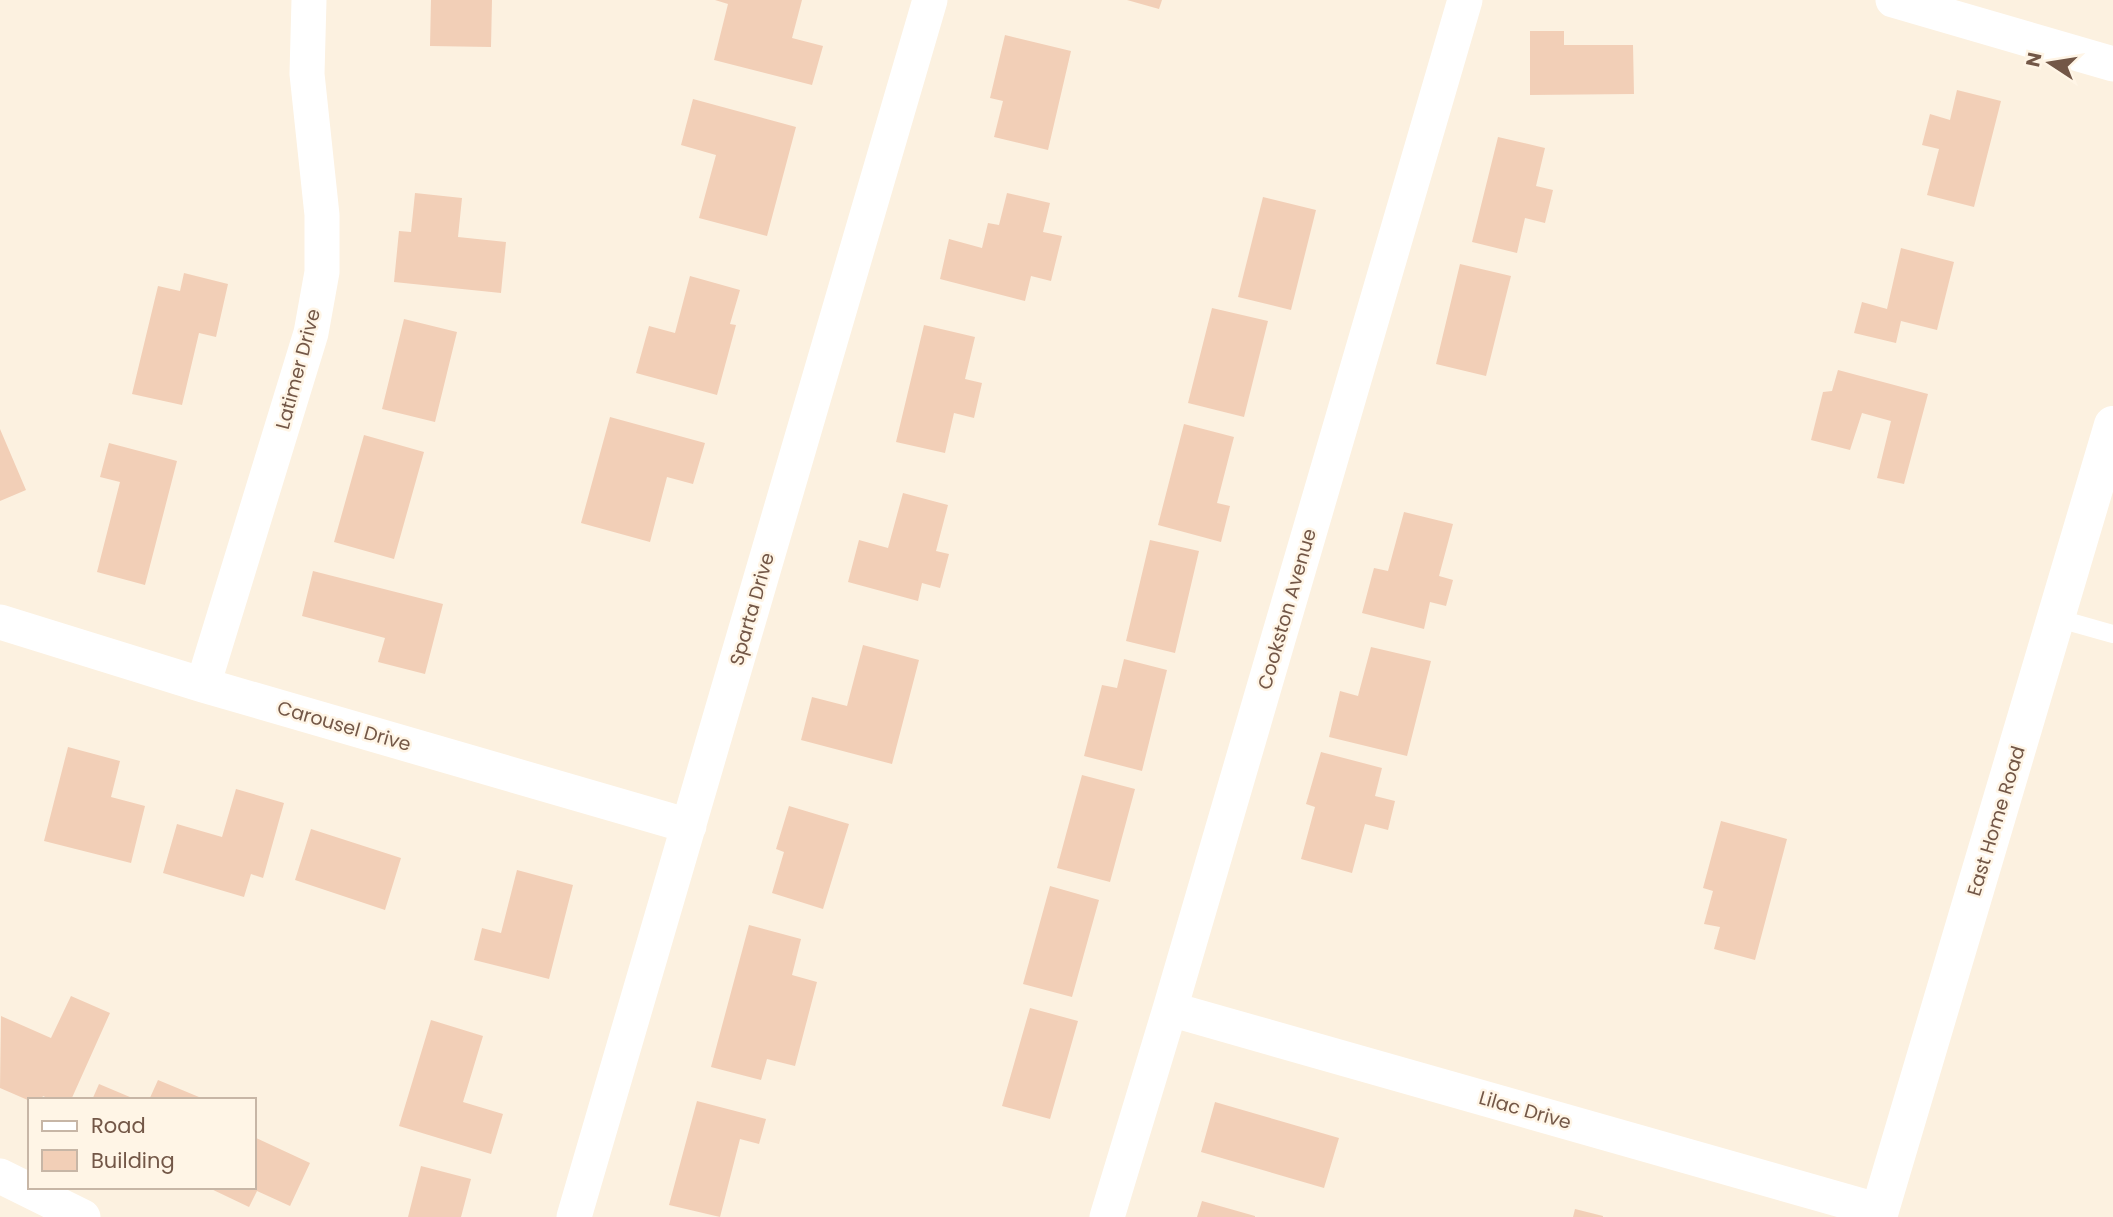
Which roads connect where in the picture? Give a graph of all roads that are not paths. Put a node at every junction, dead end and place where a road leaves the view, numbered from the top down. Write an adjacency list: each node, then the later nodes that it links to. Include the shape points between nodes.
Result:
1 (309, 0): 10 (street, Latimer Drive, via 307,74 322,215 322,272 312,333)
2 (930, 0): 11 (street, Sparta Drive)
3 (1465, 0): 12 (street, Cookston Avenue)
4 (1894, 0): 5 (street)
5 (2113, 64)
6 (2113, 425): 7 (street, East Home Road)
7 (2056, 618): 9 (lane); 14 (street, East Home Road)
8 (0, 622): 10 (street, Carousel Drive)
9 (2113, 634)
10 (203, 685): 11 (street, Carousel Drive)
11 (689, 826): 16 (street, Sparta Drive)
12 (1170, 1009): 14 (street, Lilac Drive); 17 (street, Cookston Avenue)
13 (0, 1176): 15 (street)
14 (1879, 1214)
15 (83, 1217)
16 (574, 1217)
17 (1107, 1217)

